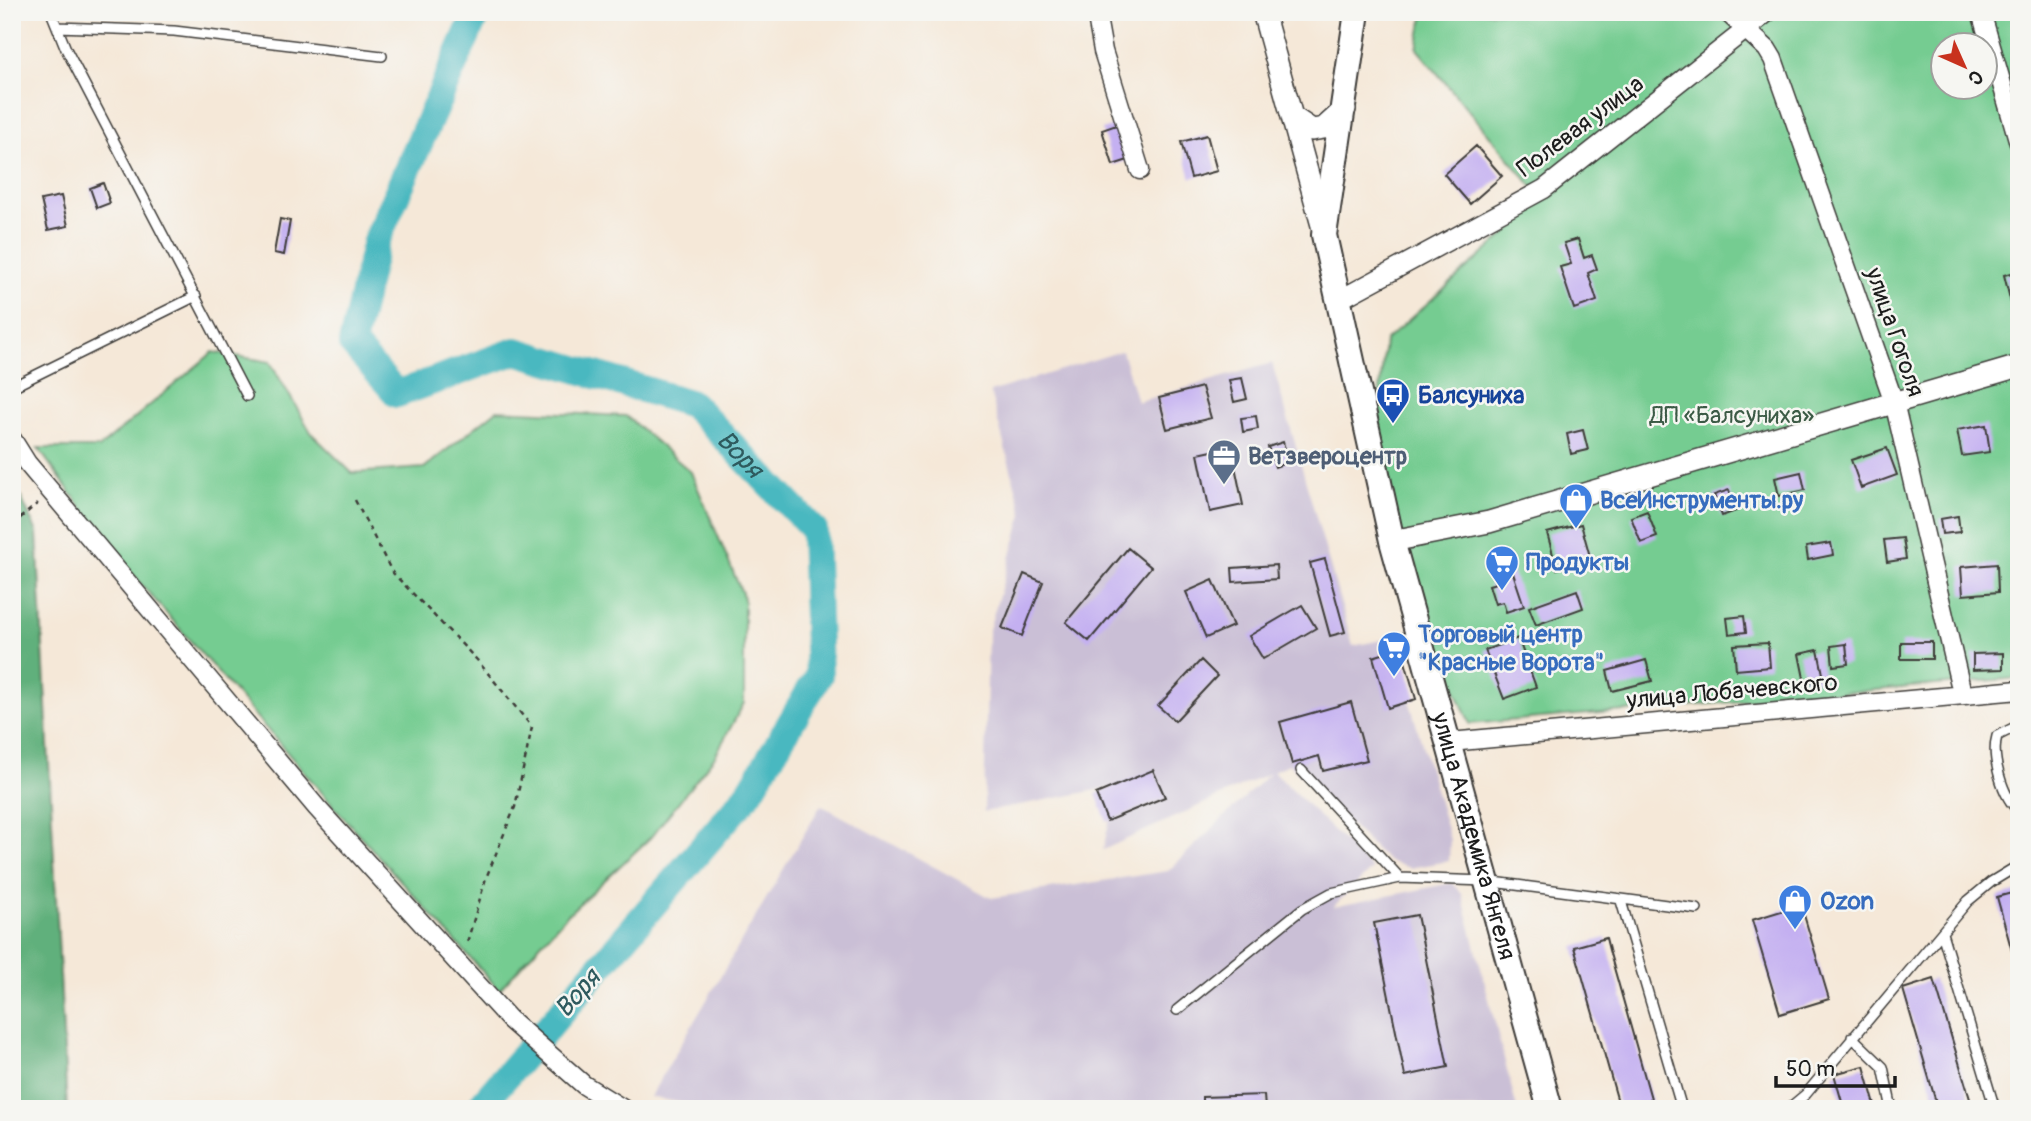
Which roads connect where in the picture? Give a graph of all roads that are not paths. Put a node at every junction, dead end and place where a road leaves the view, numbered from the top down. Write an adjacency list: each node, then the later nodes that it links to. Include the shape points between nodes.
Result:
1 (51, 12): 8 (lane)
2 (1096, 12): 14 (street, via 1102,51)
3 (1263, 12): 12 (street)
4 (1357, 12): 11 (main road)
5 (1727, 12): 9 (street, улица Гоголя)
6 (1768, 12): 9 (street, Полевая улица)
7 (1981, 12): 13 (street)
8 (57, 27): 10 (lane, via 174,31); 16 (lane)
9 (1745, 28): 17 (street, Полевая улица, via 1544,189); 21 (street, улица Гоголя, via 1773,59)
10 (382, 56)
11 (1345, 109): 12 (street, via 1324,128 1312,130); 15 (main road)
12 (1294, 118): 15 (street)
13 (2019, 143)
14 (1140, 170)
15 (1324, 235): 17 (main road, улица Академика Янгеля)
16 (196, 296): 19 (lane); 20 (lane)
17 (1337, 301): 23 (main road, улица Академика Янгеля)
18 (2019, 366): 21 (street)
19 (12, 387)
20 (247, 396)
21 (1894, 402): 23 (street, via 1489,522); 25 (street, улица Гоголя)
22 (12, 439): 38 (street, via 27,463 317,808 460,966 509,1019 584,1086)
23 (1392, 541): 27 (main road, улица Академика Янгеля)
24 (2019, 690): 25 (street, улица Лобачевского)
25 (1962, 693): 27 (street, улица Лобачевского)
26 (2019, 725): 29 (lane, via 1997,736 1994,747 2006,793)
27 (1450, 742): 32 (main road, улица Академика Янгеля)
28 (1301, 771): 31 (lane)
29 (2019, 811)
30 (2019, 865): 35 (lane, via 1968,901)
31 (1400, 878): 32 (lane); 36 (lane, via 1331,893 1303,909)
32 (1486, 881): 33 (lane); 39 (main road, улица Академика Янгеля)
33 (1621, 901): 34 (lane); 40 (lane)
34 (1697, 909)
35 (1942, 933): 37 (lane); 43 (lane)
36 (1177, 1010)
37 (1852, 1037): 41 (lane); 42 (lane, via 1883,1067)
38 (623, 1109)
39 (1550, 1109)
40 (1682, 1109)
41 (1788, 1109)
42 (1892, 1109)
43 (1995, 1109)

